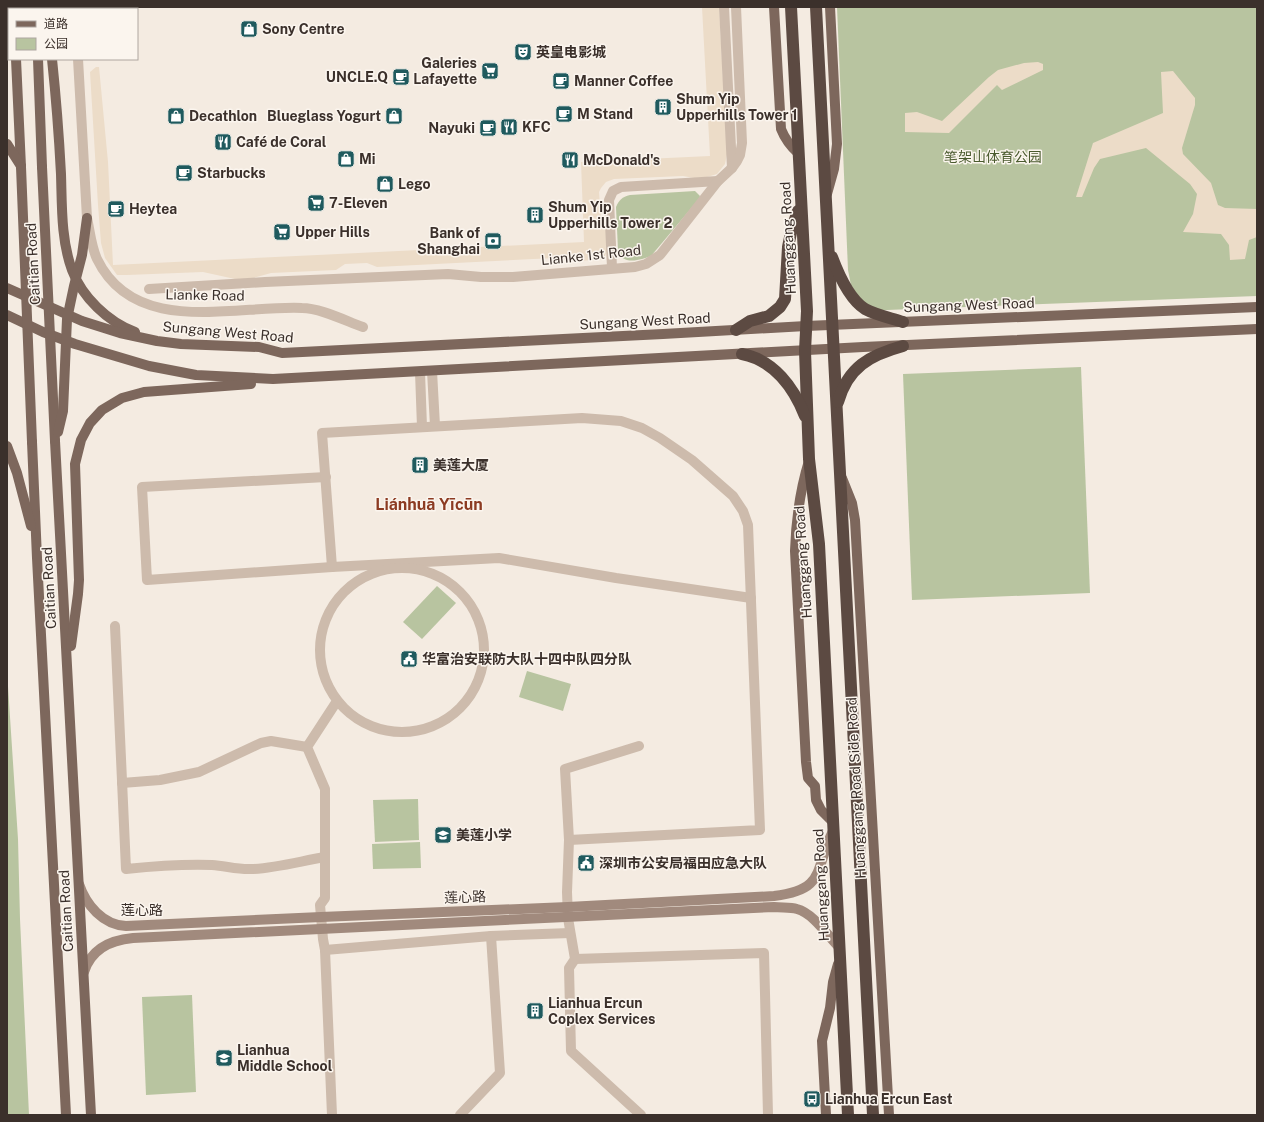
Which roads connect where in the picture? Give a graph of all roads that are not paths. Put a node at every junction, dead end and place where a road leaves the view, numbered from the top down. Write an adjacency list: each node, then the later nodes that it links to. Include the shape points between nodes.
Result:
1 (724, 7): 14 (street)
2 (736, 7): 14 (street, Lianke 1st Road, via 742,143 740,155)
3 (774, 7): 12 (main road, via 781,129)
4 (791, 7): 12 (highway, Huanggang Road)
5 (816, 7): 16 (highway)
6 (830, 7): 16 (main road, via 837,144 834,169)
7 (16, 60): 13 (main road, Caitian Road)
8 (38, 60): 43 (main road, Caitian Road, bridge)
9 (52, 60): 31 (main road, via 64,230 72,272 91,301 106,315 128,330)
10 (78, 60): 18 (street, Lianke Road)
11 (7, 144): 13 (main road)
12 (798, 153): 17 (highway, Huanggang Road)
13 (21, 167): 48 (main road, Caitian Road, bridge)
14 (732, 168): 15 (street, Lianke 1st Road)
15 (718, 181): 20 (street, Lianke 1st Road, via 657,258 641,266); 20 (street, via 620,187 613,191 609,200)
16 (825, 199): 19 (highway)
17 (801, 204): 27 (highway, Huanggang Road); 30 (highway, via 788,247 785,300 770,316 750,321)
18 (87, 218): 28 (street, Lianke Road, via 93,248 104,270 131,297 147,305 164,310 188,311 303,308); 43 (main road, bridge, via 82,255 67,319 63,411)
19 (828, 244): 25 (highway, via 839,274 857,302 873,313); 26 (highway)
20 (612, 268): 22 (street, Lianke 1st Road, via 513,277 437,275)
21 (7, 288): 31 (main road, Sungang West Road, via 90,323)
22 (149, 289)
23 (1257, 307): 25 (main road, Sungang West Road)
24 (7, 315): 38 (main road, via 75,344 149,366 228,378)
25 (903, 322): 26 (main road, Sungang West Road)
26 (832, 325): 27 (main road, Sungang West Road); 33 (highway)
27 (806, 326): 30 (main road, Sungang West Road); 34 (highway, Huanggang Road)
28 (363, 328)
29 (1257, 329): 32 (main road)
30 (736, 330): 31 (main road, Sungang West Road, via 282,353 259,348)
31 (157, 341)
32 (903, 346): 33 (main road); 39 (highway, via 870,358 857,369 846,382)
33 (833, 349): 34 (main road); 39 (highway)
34 (805, 351): 35 (main road); 40 (highway, Huanggang Road)
35 (742, 354): 36 (main road); 40 (highway, via 764,363 781,376 798,400)
36 (432, 371): 37 (main road); 41 (street)
37 (420, 372): 38 (main road); 42 (street)
38 (300, 379): 52 (main road, via 144,392 122,398 102,410 90,423 81,440 75,464 79,580)
39 (836, 407): 46 (highway)
40 (808, 424): 45 (highway, Huanggang Road)
41 (435, 426): 42 (street); 50 (street, via 582,418 621,421 642,428 692,460 733,496 744,511 748,525)
42 (422, 427): 47 (street, via 322,433)
43 (55, 441): 52 (main road, Caitian Road)
44 (7, 446): 48 (main road, via 24,495)
45 (809, 459): 57 (highway, Huanggang Road, via 819,544); 57 (main road, Huanggang Road Side Road, via 797,518 795,551 806,762 808,778 815,786 816,800)
46 (839, 462): 79 (highway); 80 (main road, Huanggang Road Side Road, via 855,520)
47 (326, 477): 49 (street); 49 (street, via 142,487 147,580)
48 (37, 558): 71 (main road, Caitian Road)
49 (332, 567): 50 (street, via 499,558)
50 (751, 598): 58 (street, via 760,830)
51 (115, 626): 56 (street)
52 (68, 668): 60 (main road, Caitian Road)
53 (337, 701): 53 (street, via 358,720 383,731 411,732 438,724 461,708 477,686 484,653 483,633 474,608 456,587 433,573 420,570 380,570 355,582 335,601 323,624 319,651 322,671); 55 (street)
54 (639, 746): 58 (street, via 565,769)
55 (307, 747): 56 (street, via 271,741 261,743 199,772 160,780); 59 (street, via 324,789)
56 (122, 783): 59 (street, via 126,869 190,864 253,869)
57 (833, 826): 61 (main road, 莲心路, via 816,876 810,885 792,894); 68 (highway, Huanggang Road)
58 (569, 840): 61 (street)
59 (325, 857): 62 (street, via 325,898 320,905)
60 (79, 884): 62 (main road, 莲心路, via 85,898 98,914 107,921 121,926); 70 (main road, Caitian Road)
61 (568, 907): 62 (main road, 莲心路); 63 (street)
62 (321, 917): 64 (street)
63 (568, 918): 64 (main road, 莲心路); 65 (street); 68 (main road, 莲心路, via 774,907 798,909 812,917)
64 (322, 928): 67 (street); 70 (main road, 莲心路, via 120,940 99,950 88,962)
65 (570, 933): 66 (street); 69 (street)
66 (491, 936): 67 (street); 74 (street, via 500,1073)
67 (325, 950): 73 (street)
68 (839, 952): 77 (main road, via 822,1041); 78 (highway, Huanggang Road)
69 (575, 959): 75 (street, via 569,968 571,1052); 76 (street, via 764,953)
70 (84, 972): 72 (main road, Caitian Road)
71 (66, 1115)
72 (91, 1115)
73 (332, 1115)
74 (460, 1115)
75 (641, 1115)
76 (768, 1115)
77 (826, 1115)
78 (848, 1115)
79 (873, 1115)
80 (889, 1115)

